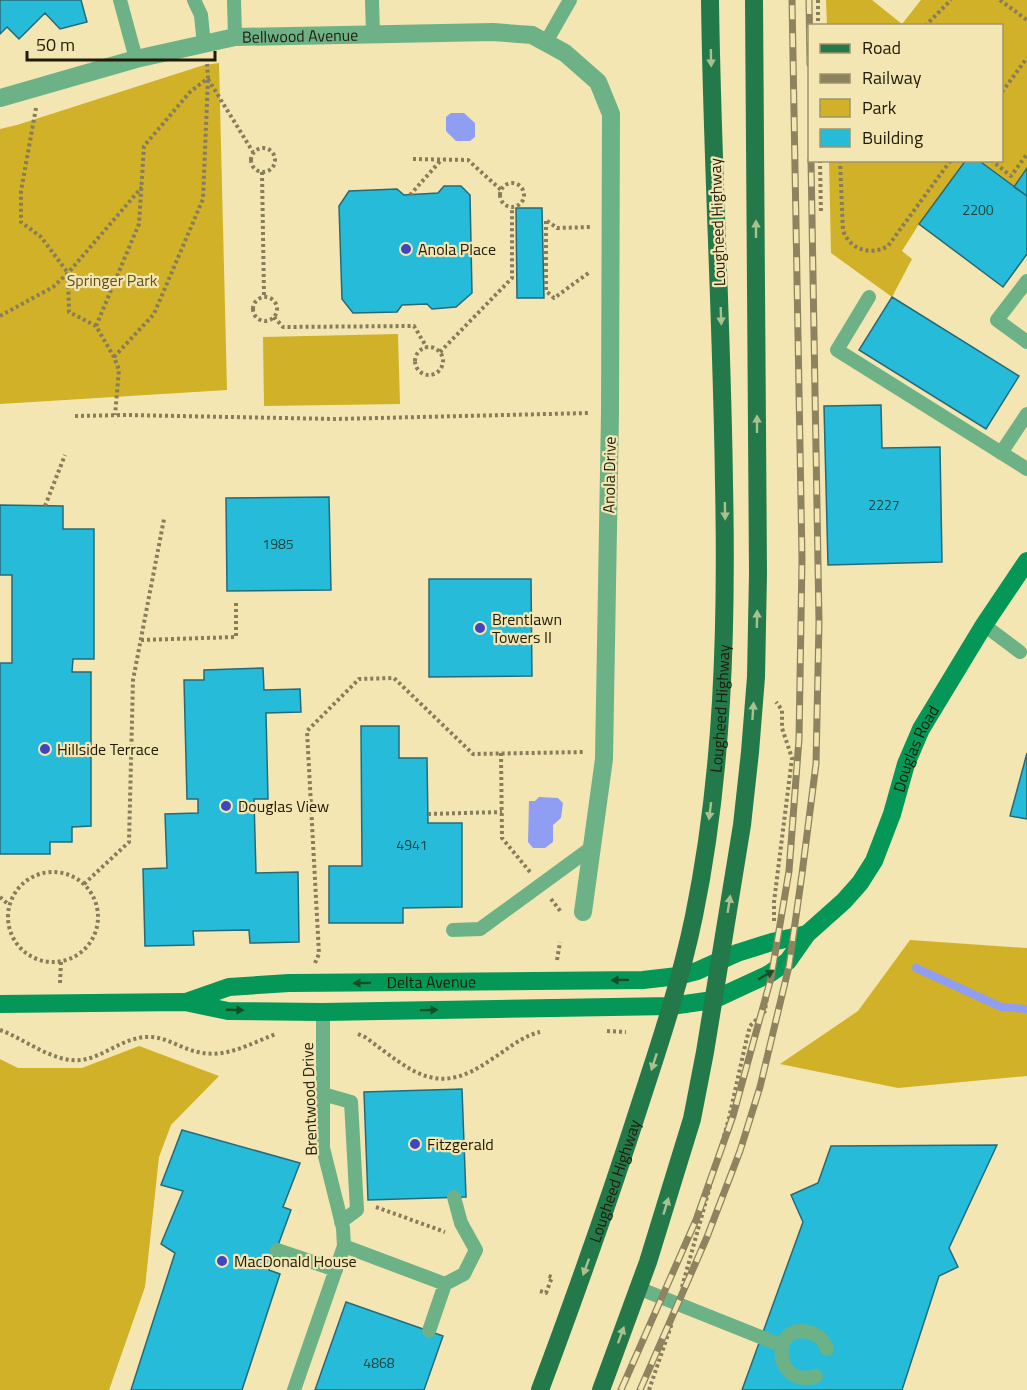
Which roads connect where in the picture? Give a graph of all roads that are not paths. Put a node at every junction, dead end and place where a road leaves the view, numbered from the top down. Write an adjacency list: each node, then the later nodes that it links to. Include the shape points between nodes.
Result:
1 (120, 0): 13 (lane)
2 (194, 0): 11 (lane)
3 (234, 0): 9 (lane)
4 (372, 0): 8 (lane)
5 (570, 0): 10 (lane)
6 (710, 0): 29 (main road, Lougheed Highway, one-way to 29, via 722,350 725,630 711,805 694,916)
7 (754, 0): 28 (main road, Lougheed Highway, one-way to 7, via 742,825 756,677)
8 (373, 34): 9 (street, Bellwood Avenue); 10 (street, Bellwood Avenue, via 493,32 532,35)
9 (235, 37): 11 (street, Bellwood Avenue)
10 (546, 42): 12 (street, Bellwood Avenue)
11 (209, 44): 13 (street, Bellwood Avenue)
12 (565, 53): 24 (street, Anola Drive, via 598,82 611,114 604,759)
13 (136, 58): 14 (street, Bellwood Avenue)
14 (0, 98)
15 (1027, 281): 17 (lane, via 997,320)
16 (869, 297): 19 (lane, via 837,351)
17 (1027, 342)
18 (1027, 414): 19 (lane)
19 (1001, 453): 20 (lane)
20 (1027, 469)
21 (1027, 561): 22 (street, Douglas Road)
22 (984, 625): 23 (lane); 27 (street, Douglas Road, via 921,729 874,861 844,901)
23 (1020, 652)
24 (591, 848): 25 (street, Anola Drive); 26 (lane, via 480,929)
25 (583, 912)
26 (453, 930)
27 (807, 934): 28 (street, Douglas Road, via 746,950); 30 (street, Douglas Road, one-way to 27, via 788,961)
28 (719, 962): 29 (street, Douglas Road); 30 (main road, Lougheed Highway)
29 (678, 976): 31 (street, Delta Avenue, one-way to 31, via 643,980 289,983 229,987); 33 (main road, Lougheed Highway)
30 (713, 1000): 33 (street, Douglas Road); 42 (main road, Lougheed Highway, one-way to 30, via 689,1129)
31 (185, 1002): 32 (street, Delta Avenue); 34 (street, Delta Avenue, one-way to 34, via 228,1011)
32 (0, 1004)
33 (672, 1006): 34 (street, Delta Avenue, one-way to 33); 48 (main road, Lougheed Highway, one-way to 48, via 594,1243)
34 (323, 1012): 35 (lane, Brentwood Drive)
35 (323, 1094): 37 (lane, Brentwood Drive, via 323,1148); 37 (lane, via 351,1102 357,1210)
36 (453, 1197): 41 (lane, via 476,1250 465,1274)
37 (341, 1222): 38 (lane, Brentwood Drive)
38 (344, 1246): 40 (lane, Brentwood Drive); 41 (lane)
39 (277, 1250): 40 (lane)
40 (336, 1270): 47 (lane, Brentwood Drive)
41 (445, 1284): 43 (lane)
42 (638, 1288): 44 (lane); 49 (main road, Lougheed Highway, one-way to 42)
43 (429, 1331)
44 (783, 1346): 45 (lane, via 793,1334 807,1331 821,1338); 46 (lane, via 780,1354 790,1375 806,1379)
45 (827, 1349)
46 (816, 1376)
47 (294, 1390)
48 (540, 1390)
49 (601, 1390)

